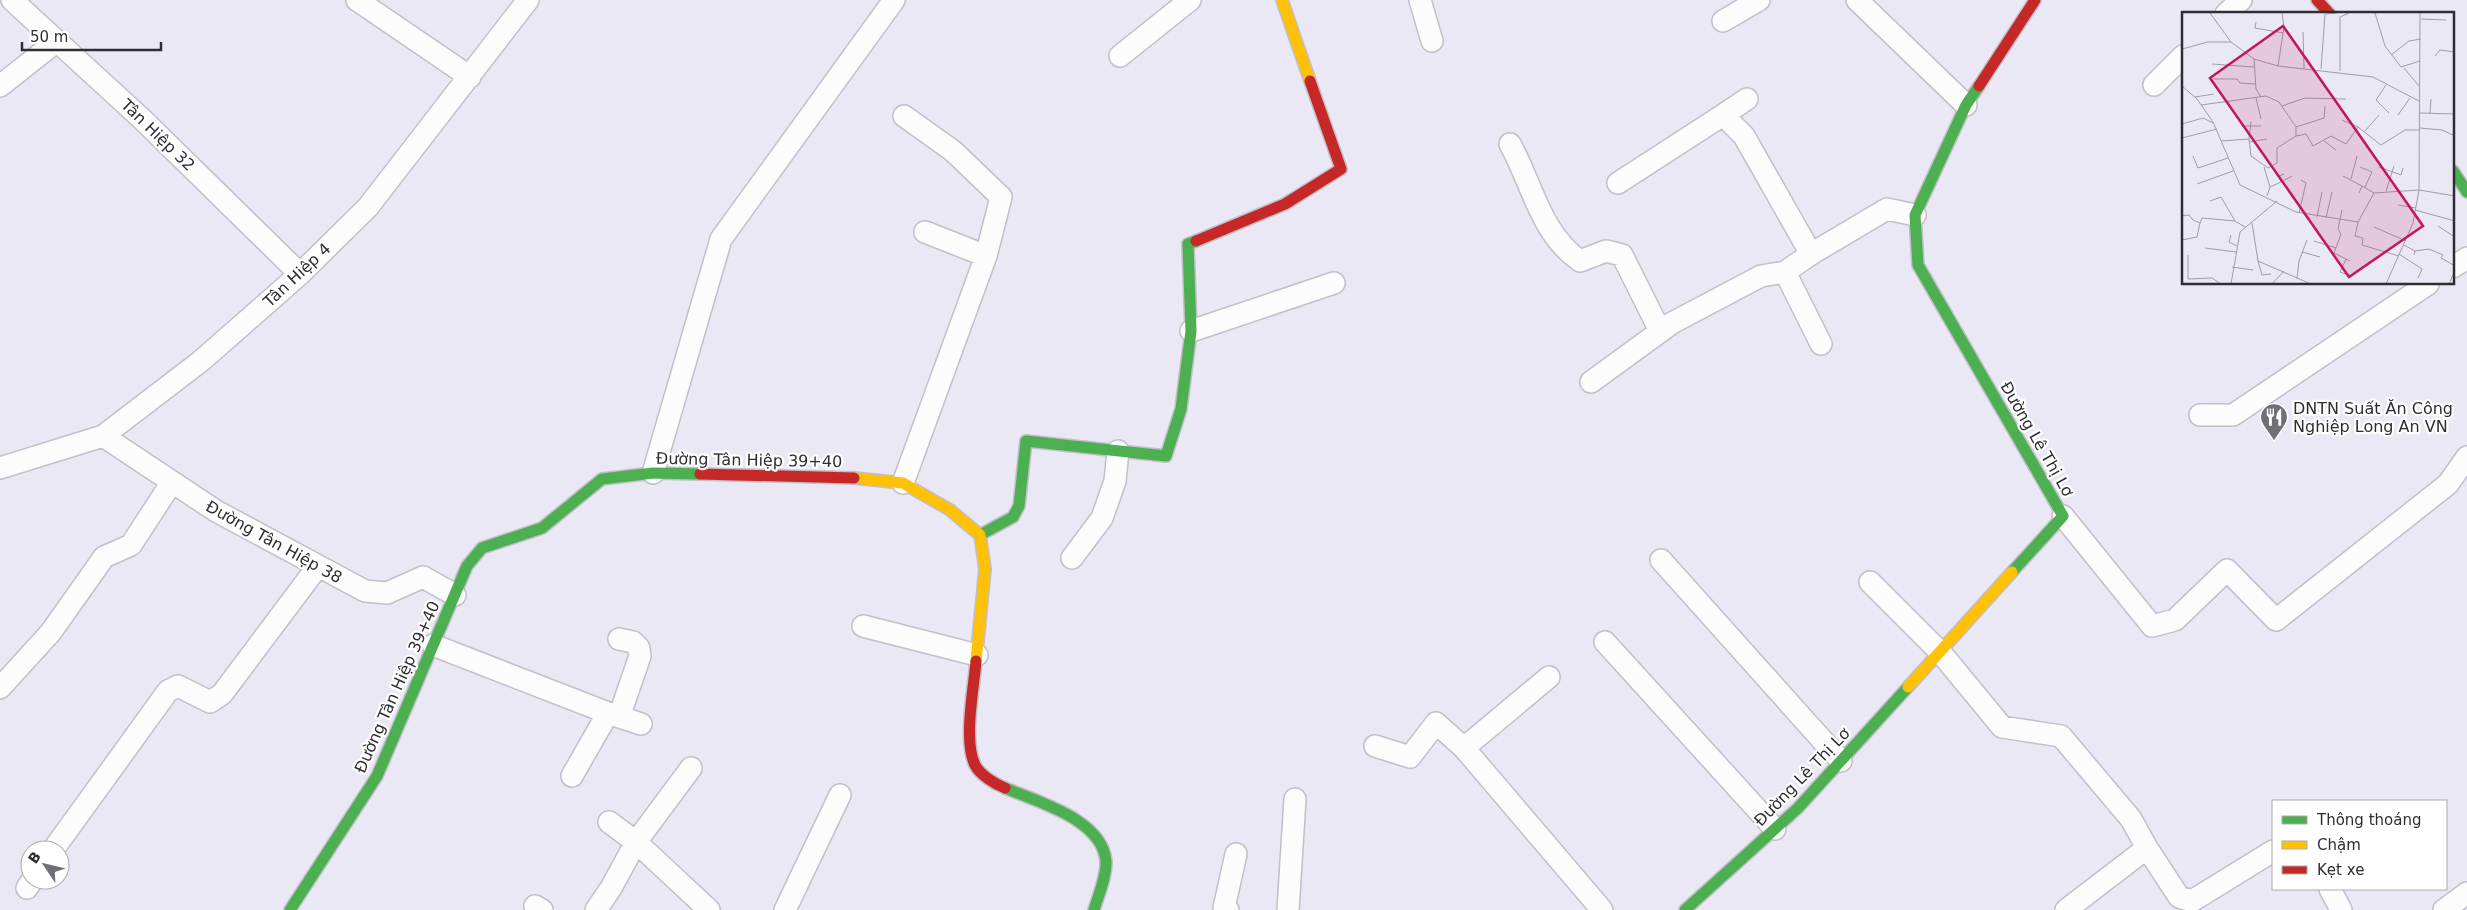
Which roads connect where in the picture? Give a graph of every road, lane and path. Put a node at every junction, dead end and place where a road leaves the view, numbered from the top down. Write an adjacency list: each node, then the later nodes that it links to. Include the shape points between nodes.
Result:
1 (12, 0): 16 (street, Tân Hiệp 32)
2 (357, 0): 20 (street)
3 (528, 0): 20 (street, Tân Hiệp 4)
4 (894, 0): 50 (street, via 721,239)
5 (1190, 0): 18 (street)
6 (1282, 0): 41 (street, via 1341,169 1285,204 1188,244)
7 (1420, 0): 17 (street)
8 (1759, 0): 15 (street)
9 (1857, 0): 24 (street)
10 (2035, 0): 24 (street, Đường Lê Thị Lơ)
11 (2240, 0): 13 (street)
12 (2317, 0): 14 (street)
13 (2228, 12)
14 (2328, 12)
15 (1722, 21)
16 (57, 41): 22 (street); 38 (street, Tân Hiệp 32, via 142,119)
17 (1432, 41)
18 (1120, 56)
19 (2182, 57): 21 (street)
20 (470, 77): 38 (street, Tân Hiệp 4, via 368,207)
21 (2154, 85)
22 (0, 86)
23 (1747, 99): 25 (street)
24 (1966, 105): 31 (street, Đường Lê Thị Lơ)
25 (1723, 115): 29 (street); 33 (street, via 1744,136)
26 (904, 116): 34 (street, via 953,151 1001,197)
27 (1510, 144): 42 (street, via 1552,232 1580,261 1606,251 1622,255)
28 (2454, 172): 30 (street)
29 (1618, 183)
30 (2467, 192)
31 (1915, 214): 33 (street, via 1887,210); 53 (street, Đường Lê Thị Lơ, via 1918,265)
32 (925, 232): 34 (street)
33 (1811, 254): 37 (street)
34 (986, 256): 52 (street)
35 (2467, 258): 36 (street)
36 (2454, 266)
37 (1785, 272): 42 (street, via 1761,276); 43 (street)
38 (300, 274): 46 (street, Tân Hiệp 4, via 201,361)
39 (1334, 283): 41 (street)
40 (2426, 285): 45 (street, via 2233,414)
41 (1191, 331): 47 (street, via 1181,409 1166,456)
42 (1660, 331): 44 (street)
43 (1821, 344)
44 (1590, 382)
45 (2200, 415)
46 (103, 436): 49 (street, Tân Hiệp 4); 51 (street, Đường Tân Hiệp 38)
47 (1118, 451): 54 (street, via 1026,441 1020,506 1013,517); 55 (street, via 1115,481 1102,518)
48 (2467, 457): 53 (street, via 2448,484 2276,620 2227,570 2174,620 2152,626)
49 (0, 468)
50 (653, 473): 52 (street, Đường Tân Hiệp 39+40, via 852,478); 59 (street, Đường Tân Hiệp 39+40, via 602,479 542,528 482,548 467,566)
51 (172, 482): 57 (street, Đường Tân Hiệp 38, via 216,511); 67 (street, via 130,544 104,557 51,632)
52 (903, 483): 54 (street, Đường Tân Hiệp 39+40, via 950,510)
53 (2063, 516): 64 (street, Đường Lê Thị Lơ)
54 (980, 535): 65 (street, via 985,569)
55 (1072, 558)
56 (1661, 560): 72 (street)
57 (318, 566): 59 (street, Đường Tân Hiệp 38, via 365,591 387,593 423,577); 79 (street, via 222,694 210,702 178,686 168,691)
58 (1870, 582): 64 (street)
59 (454, 596): 63 (street, Đường Tân Hiệp 39+40)
60 (863, 626): 65 (street)
61 (619, 639): 68 (street, via 633,642 640,648 640,656)
62 (1605, 642): 78 (street)
63 (433, 645): 68 (street); 86 (street, Đường Tân Hiệp 39+40, via 377,776)
64 (1941, 653): 72 (street, Đường Lê Thị Lơ); 81 (street, via 2002,727 2061,736 2131,819)
65 (977, 655): 90 (street, via 969,736 975,765 994,783 1079,820 1102,846 1106,863)
66 (1549, 677): 71 (street)
67 (0, 688)
68 (613, 715): 69 (street); 74 (street)
69 (641, 724)
70 (1375, 746): 71 (street, via 1410,757 1436,722)
71 (1464, 748): 93 (street)
72 (1841, 761): 78 (street, Đường Lê Thị Lơ)
73 (691, 768): 80 (street)
74 (572, 776)
75 (840, 795): 89 (street)
76 (1295, 800): 92 (street)
77 (609, 822): 80 (street)
78 (1775, 829): 94 (street, Đường Lê Thị Lơ)
79 (61, 840)
80 (636, 842): 87 (street); 88 (street)
81 (2147, 848): 82 (street, via 2179,897 2192,901); 95 (street)
82 (2272, 852)
83 (1236, 854): 91 (street, via 1224,908)
84 (2331, 890): 96 (street)
85 (2467, 894): 97 (street)
86 (290, 910)
87 (596, 910)
88 (709, 910)
89 (785, 910)
90 (1094, 910)
91 (1228, 910)
92 (1288, 910)
93 (1602, 910)
94 (1685, 910)
95 (2066, 910)
96 (2341, 910)
97 (2444, 910)

